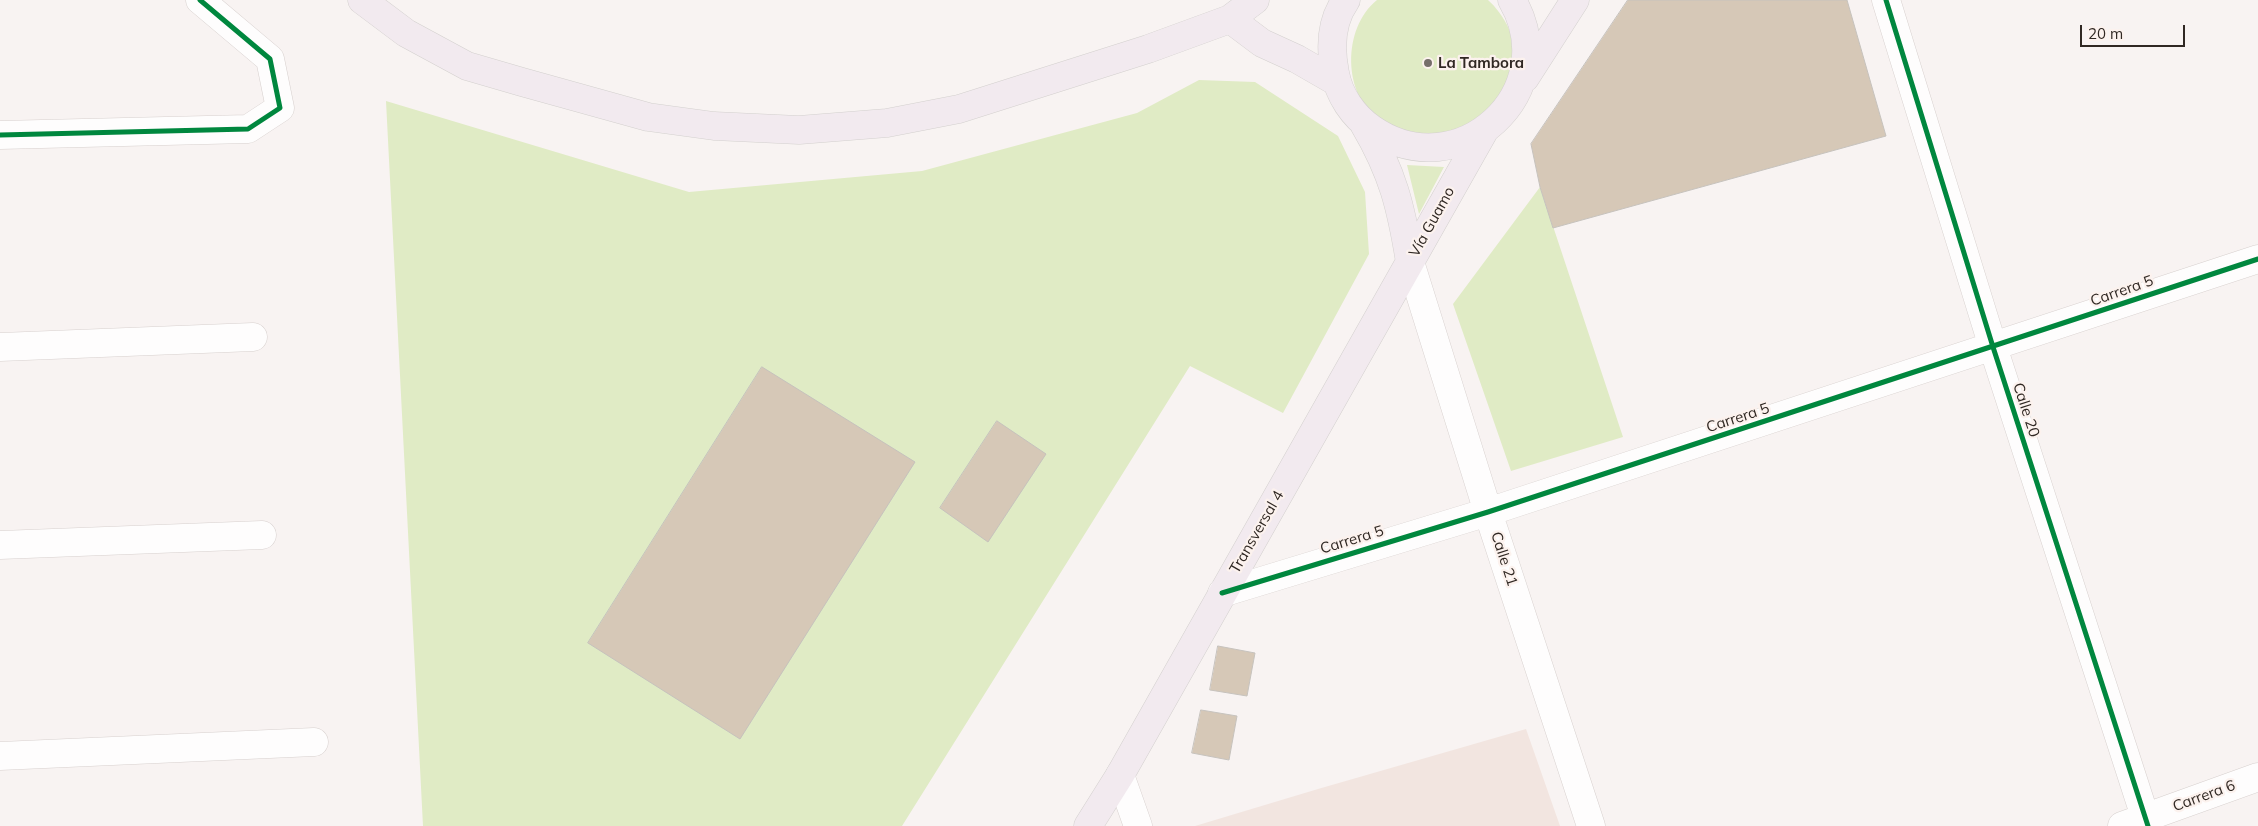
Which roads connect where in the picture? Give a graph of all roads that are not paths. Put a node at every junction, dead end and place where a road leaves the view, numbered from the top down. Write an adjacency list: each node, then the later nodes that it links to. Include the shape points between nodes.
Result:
1 (200, 0): 13 (street, via 270,59 280,108 248,129)
2 (362, 0): 8 (main road, via 406,33 459,61 522,82 648,118 714,126 799,130 887,123 958,109 1148,49)
3 (1255, 0): 8 (main road)
4 (1346, 0): 9 (main road, via 1334,28 1331,55)
5 (1512, 0): 10 (main road, via 1525,39 1526,58)
6 (1575, 0): 10 (main road)
7 (1886, 0): 18 (street, Calle 20)
8 (1230, 19): 9 (main road, via 1262,43 1297,58)
9 (1337, 82): 11 (main road, via 1352,110)
10 (1519, 88): 12 (main road, via 1498,119)
11 (1364, 123): 12 (main road, via 1401,144 1422,147 1444,147); 15 (main road, Vía Guamo, via 1396,191)
12 (1484, 131): 15 (main road, Vía Guamo)
13 (0, 135)
14 (2258, 259): 18 (street, Carrera 5)
15 (1410, 262): 19 (street, Calle 21); 22 (main road, Transversal 4)
16 (253, 337): 17 (street)
17 (0, 347)
18 (1993, 348): 19 (street, Carrera 5); 27 (street, Calle 20)
19 (1488, 512): 22 (street, Carrera 5); 30 (street, Calle 21)
20 (262, 536): 21 (street)
21 (0, 546)
22 (1222, 593): 25 (main road, Transversal 4)
23 (314, 742): 24 (street)
24 (0, 756)
25 (1120, 775): 28 (main road, Transversal 4); 29 (street)
26 (2258, 777): 27 (street, Carrera 6)
27 (2138, 823)
28 (1088, 826)
29 (1138, 826)
30 (1591, 826)

